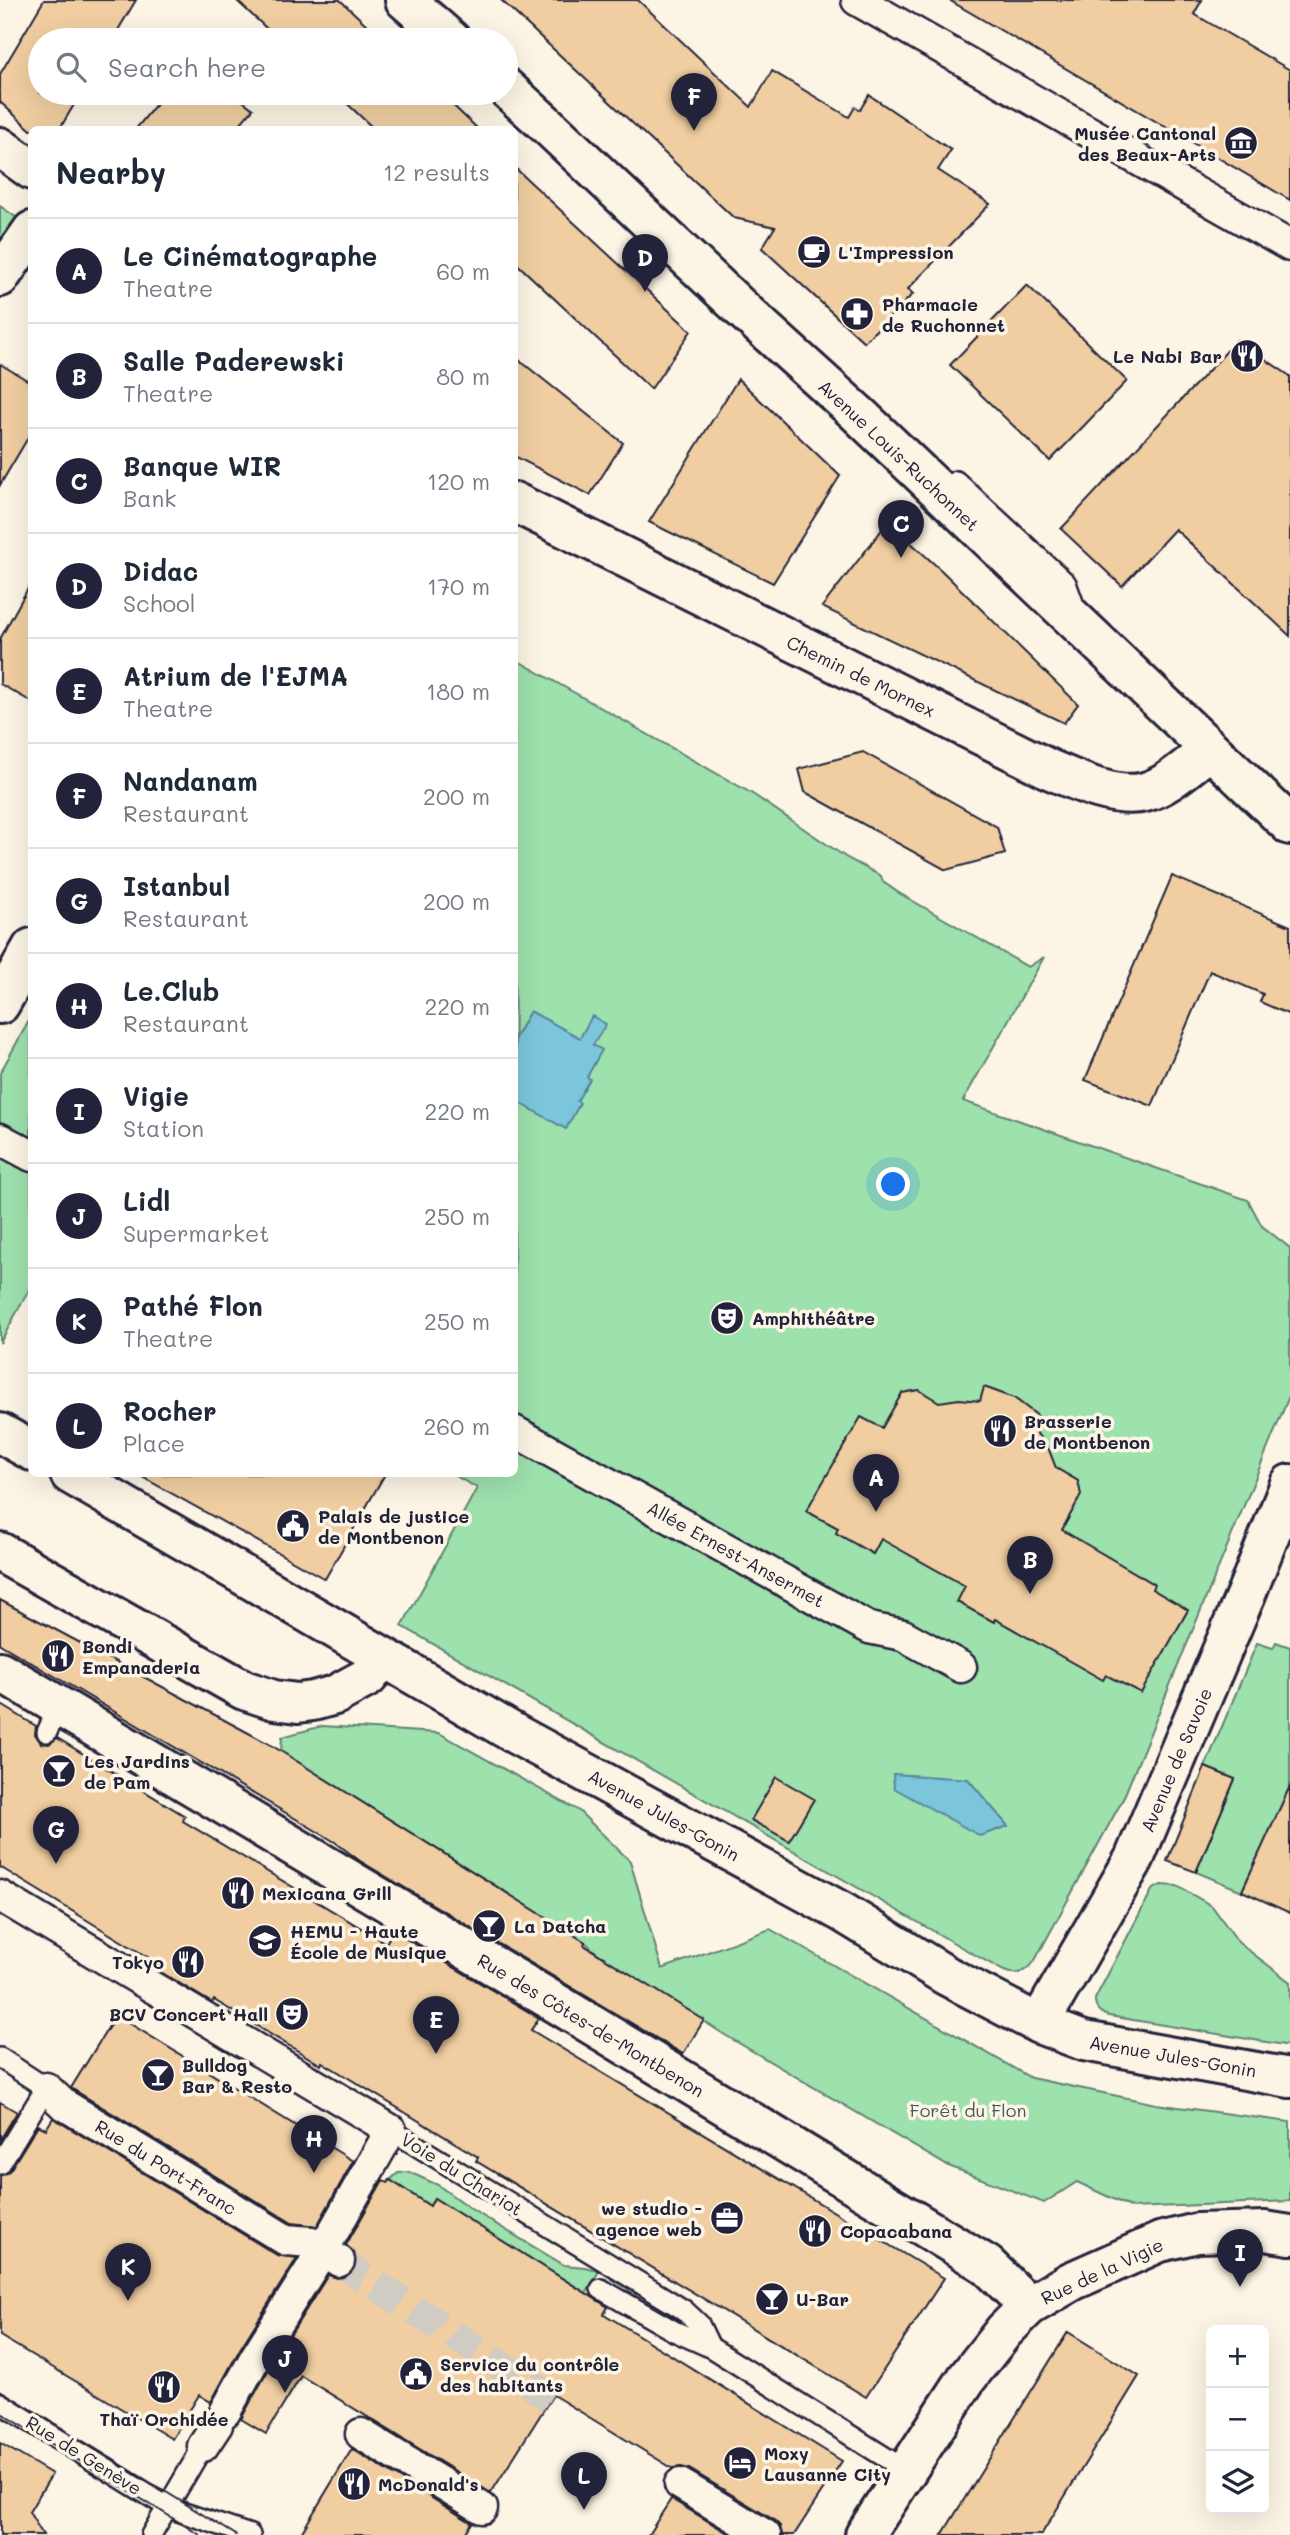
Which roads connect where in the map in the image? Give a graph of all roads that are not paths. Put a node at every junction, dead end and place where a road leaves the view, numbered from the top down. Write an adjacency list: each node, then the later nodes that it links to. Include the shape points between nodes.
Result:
1 (405, 0): 3 (street)
2 (857, 0): 8 (street)
3 (437, 28)
4 (518, 99): 11 (street, Avenue Louis-Ruchonnet)
5 (0, 147): 6 (street)
6 (28, 167)
7 (28, 237): 9 (street)
8 (1290, 246)
9 (0, 277)
10 (518, 504): 11 (street, Chemin de Mornex, via 1088,786 1144,793)
11 (1210, 750): 12 (street, Avenue Louis-Ruchonnet)
12 (1290, 825)
13 (28, 954): 14 (street)
14 (0, 1004)
15 (0, 1139): 16 (street)
16 (28, 1154)
17 (0, 1433): 19 (street)
18 (518, 1433): 24 (street, Allée Ernest-Ansermet, via 869,1628 903,1635)
19 (28, 1449)
20 (74, 1477): 23 (street, Avenue Jules-Gonin)
21 (1290, 1484): 27 (street, Avenue de Savoie, via 1134,1859)
22 (0, 1552): 23 (street, via 244,1690 274,1700 298,1703 335,1695 368,1677)
23 (383, 1657): 27 (street, Avenue Jules-Gonin)
24 (961, 1667)
25 (0, 1671): 36 (street, Rue des Côtes-de-Montbenon, via 53,1718 545,1996 988,2265)
26 (0, 1896): 31 (street, Voie du Chariot)
27 (1039, 2024): 29 (street, Avenue Jules-Gonin, via 1084,2041)
28 (0, 2058): 30 (lane, Rue du Port-Franc)
29 (1290, 2078)
30 (46, 2088): 32 (lane); 34 (street, Rue du Port-Franc, via 63,2104 286,2241 311,2242)
31 (391, 2130): 34 (street); 37 (lane, Voie du Chariot, via 684,2310 699,2324)
32 (0, 2164)
33 (1290, 2235): 36 (street, Rue de la Vigie, via 1197,2233 1160,2242 1072,2281)
34 (331, 2256): 39 (street)
35 (601, 2289): 37 (lane)
36 (1029, 2306): 41 (street, Rue de la Vigie, via 967,2378)
37 (710, 2347): 41 (lane, Voie du Chariot)
38 (0, 2403): 43 (lane, Rue de Genève)
39 (215, 2428): 43 (lane)
40 (361, 2434): 44 (street)
41 (908, 2471): 48 (street, Rue de la Vigie)
42 (680, 2484): 47 (street)
43 (169, 2508): 45 (lane); 46 (lane, Rue de Genève)
44 (482, 2508)
45 (153, 2535)
46 (250, 2535)
47 (765, 2535)
48 (865, 2535)

